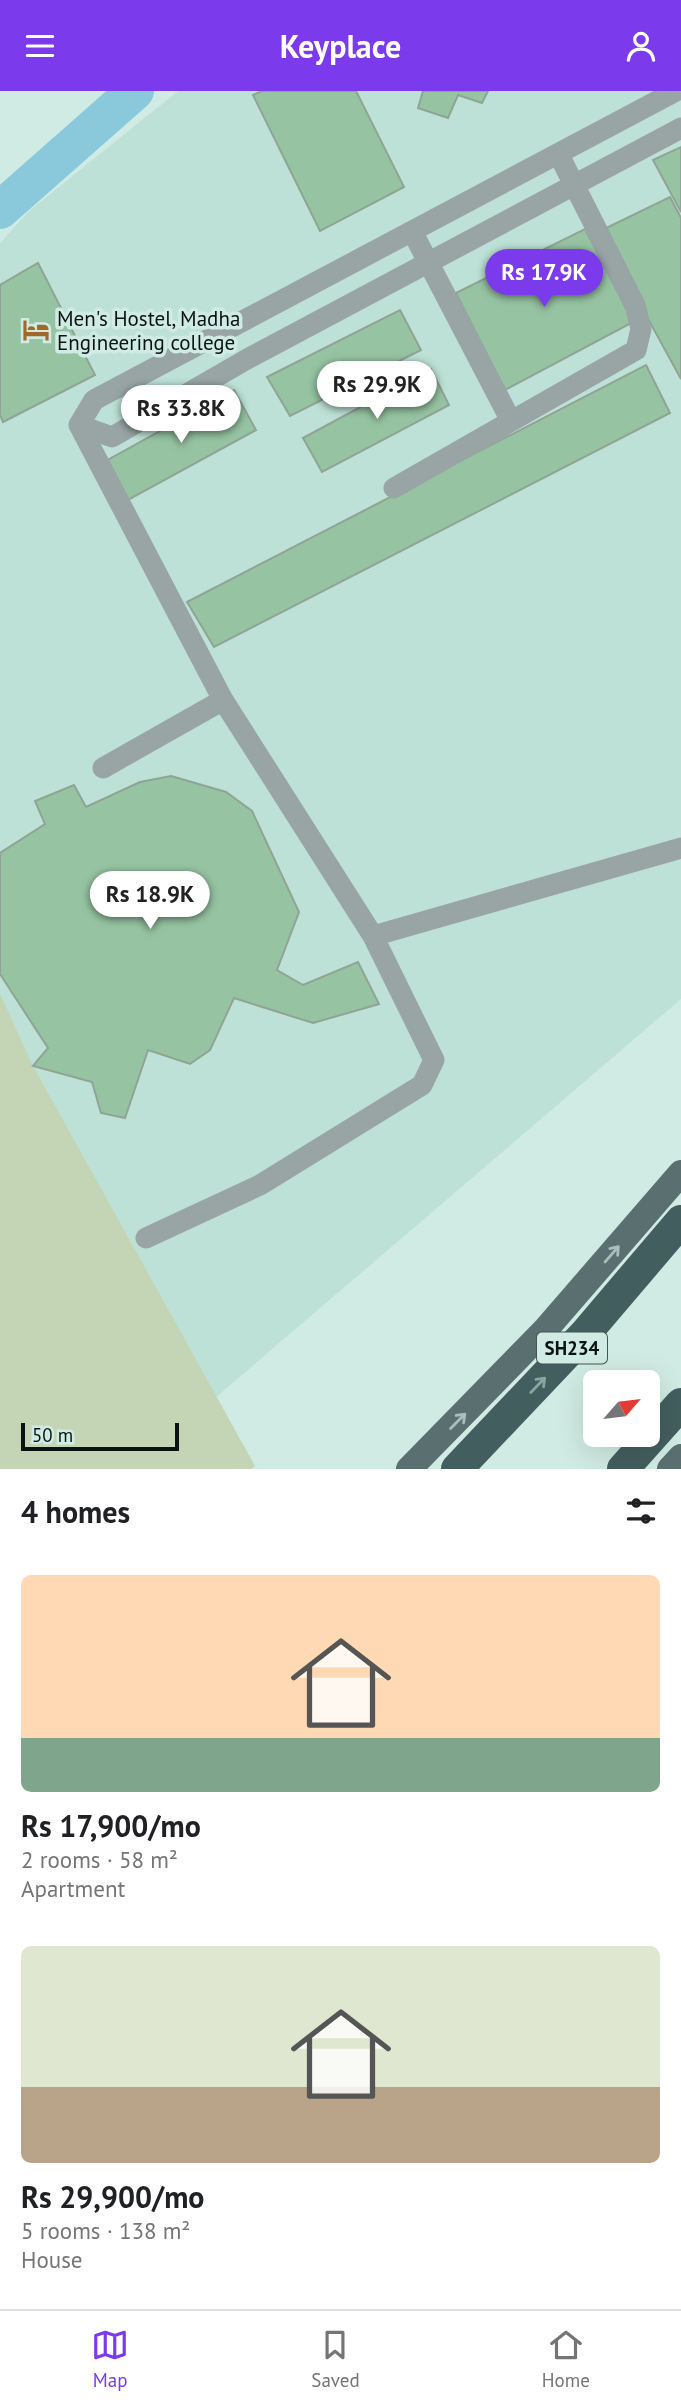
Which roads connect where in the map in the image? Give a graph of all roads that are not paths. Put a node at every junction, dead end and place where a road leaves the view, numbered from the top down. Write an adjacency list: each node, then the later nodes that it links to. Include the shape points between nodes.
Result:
1 (676, 91): 3 (lane)
2 (681, 128): 4 (lane)
3 (559, 155): 4 (lane); 5 (lane)
4 (574, 184): 6 (lane); 7 (lane, via 635,305 641,329 636,350)
5 (413, 233): 6 (lane); 8 (lane, via 94,400)
6 (429, 261): 7 (lane); 8 (lane, via 112,436)
7 (511, 421): 9 (lane)
8 (79, 425): 10 (lane)
9 (394, 488)
10 (223, 700): 11 (lane); 13 (lane)
11 (103, 768)
12 (681, 848): 13 (lane)
13 (373, 936): 16 (lane, via 434,1060 422,1085 260,1185)
14 (681, 1173): 19 (main road, one-way to 14, via 546,1329)
15 (681, 1221): 20 (highway, SH234, one-way to 15, via 585,1334)
16 (146, 1238)
17 (681, 1404): 21 (highway)
18 (681, 1457): 22 (main road)
19 (409, 1469)
20 (457, 1469)
21 (623, 1469)
22 (670, 1469)

